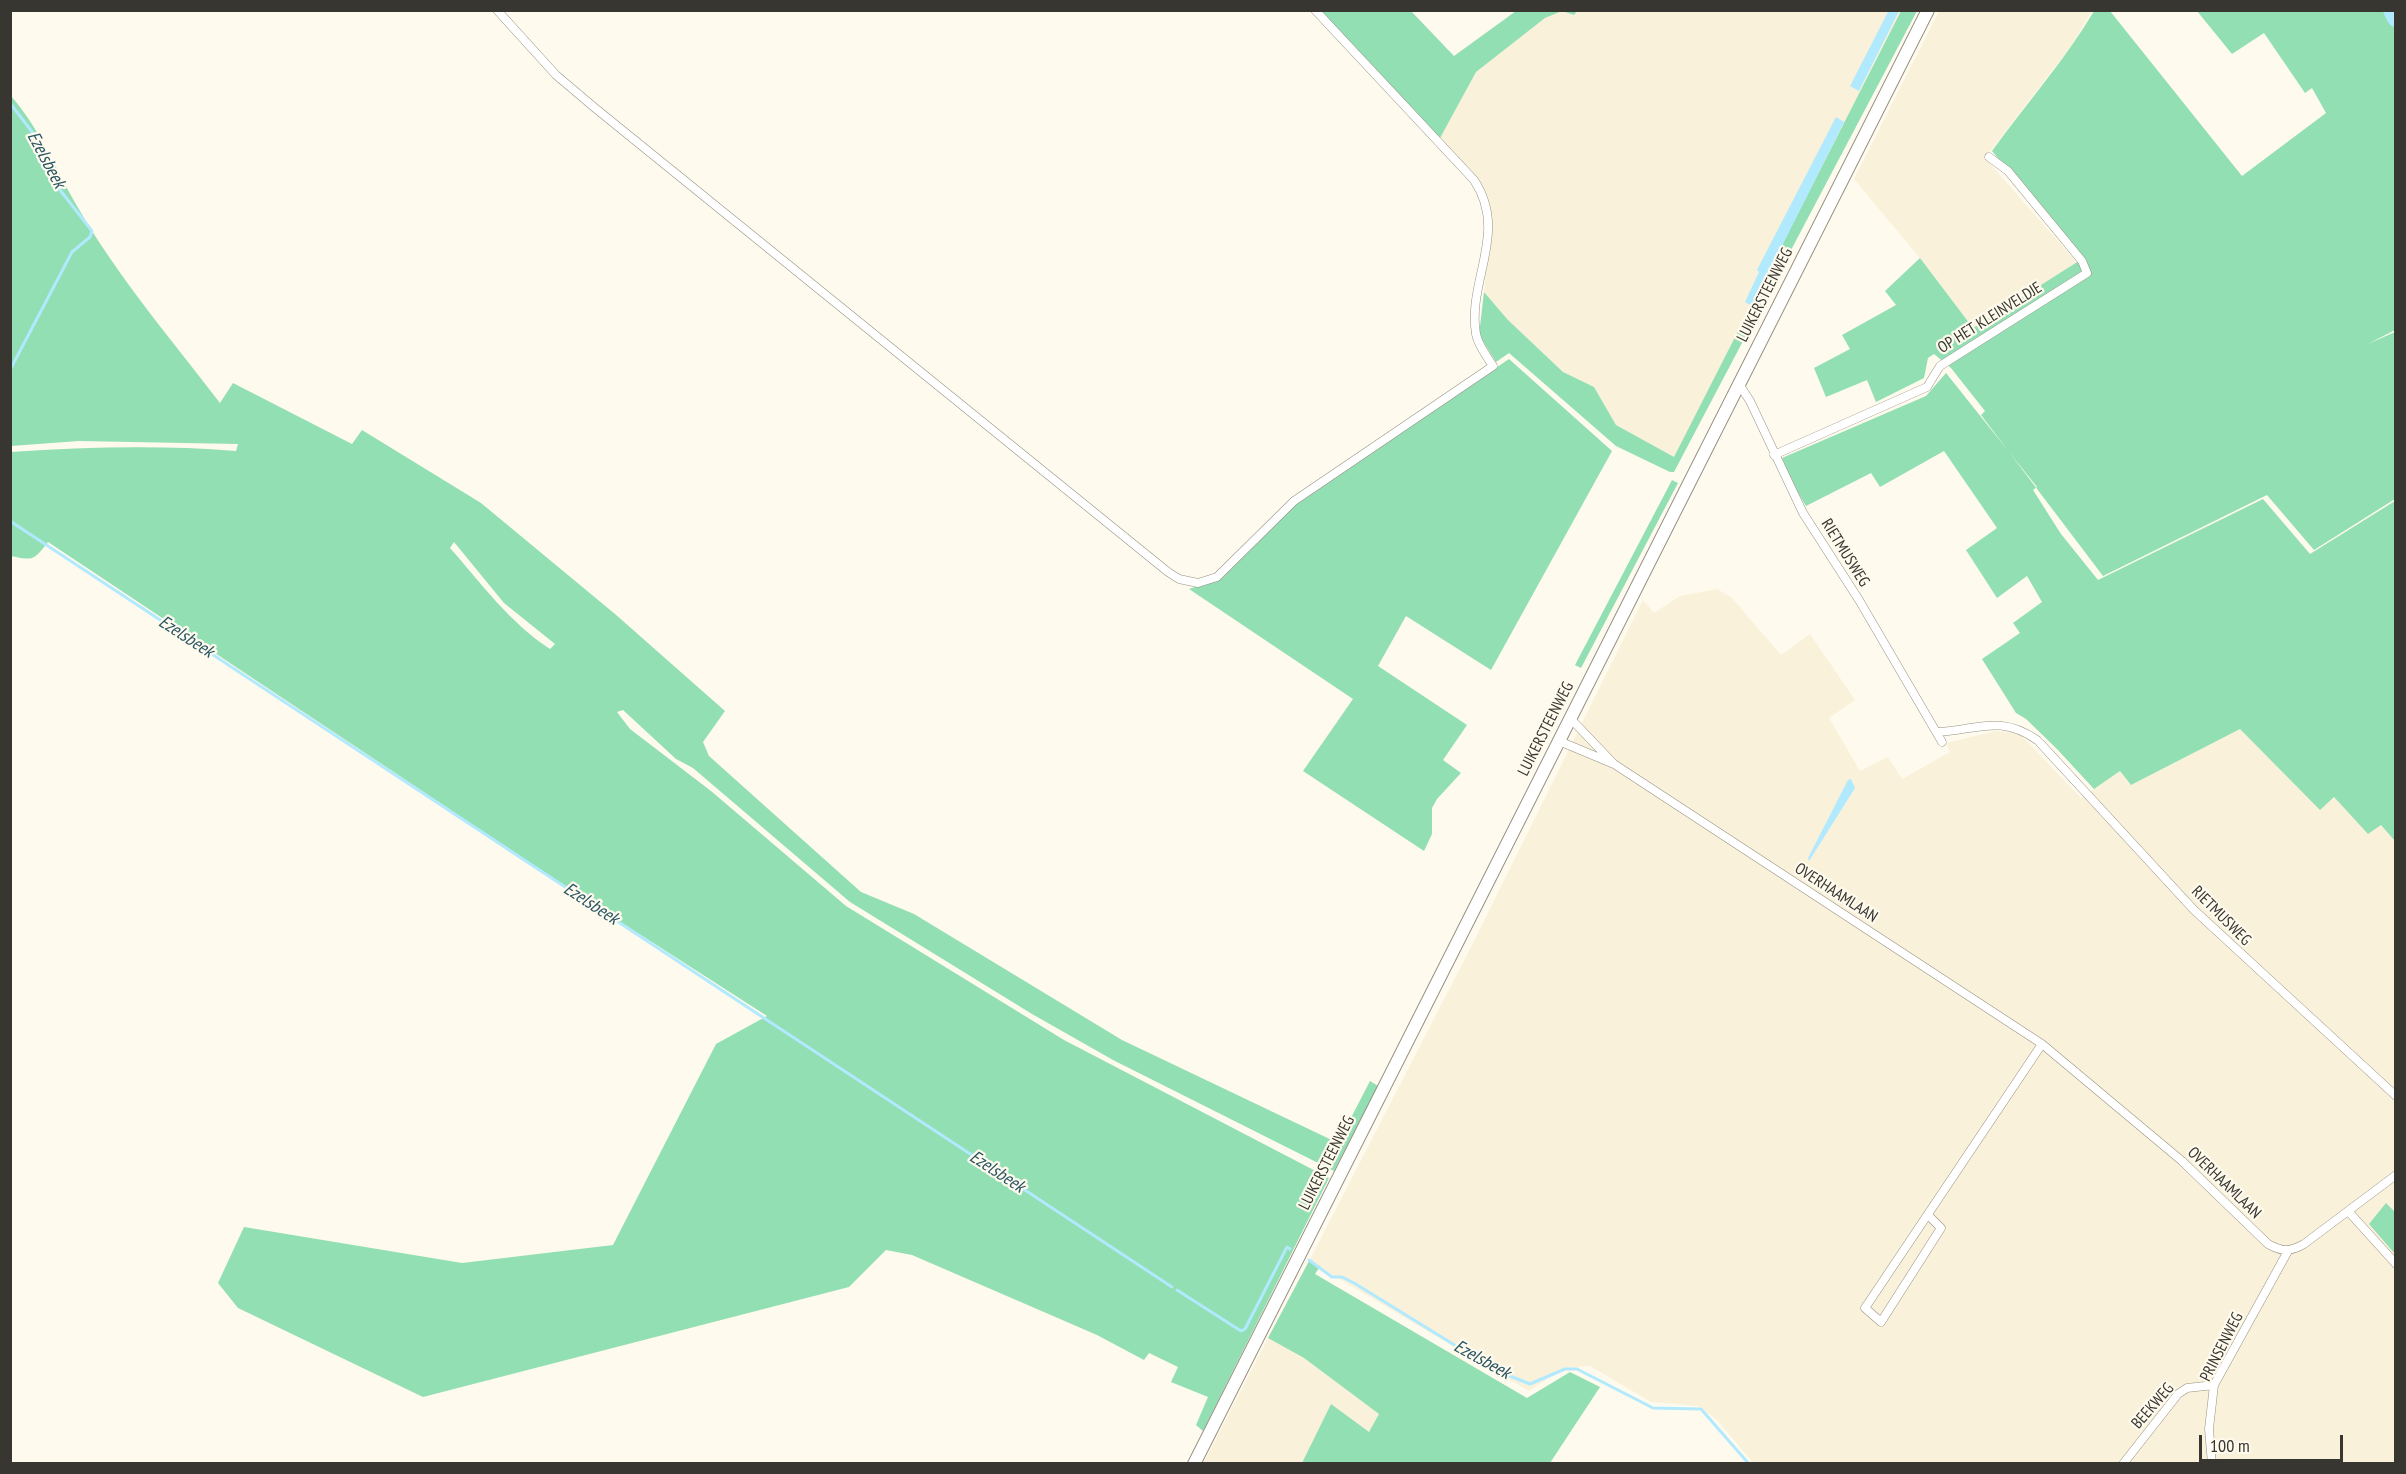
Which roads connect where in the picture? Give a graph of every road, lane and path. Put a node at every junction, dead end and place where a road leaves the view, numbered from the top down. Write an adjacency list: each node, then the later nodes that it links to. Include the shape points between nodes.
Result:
1 (497, 10): 2 (street, via 556,75 595,108 1168,572 1198,583 1217,577 1307,492 1493,366 1476,336 1489,221 1485,198 1474,180)
2 (1315, 10)
3 (1928, 10): 5 (main road, LUIKERSTEENWEG)
4 (1989, 157): 6 (street, OP HET KLEINVELDJE, via 2008,171 2082,261 2087,273 1940,366 1927,387)
5 (1739, 384): 6 (street, RIETMUSWEG); 7 (main road, LUIKERSTEENWEG)
6 (1774, 455): 8 (street, RIETMUSWEG, via 1803,513)
7 (1570, 718): 9 (main road, LUIKERSTEENWEG); 11 (street, OVERHAAMLAAN)
8 (1936, 732): 10 (street, RIETMUSWEG); 13 (street, RIETMUSWEG, via 2005,724 2021,729 2038,742 2194,910)
9 (1558, 741): 11 (street, OVERHAAMLAAN); 20 (main road, LUIKERSTEENWEG)
10 (1942, 742)
11 (1614, 764): 12 (street, OVERHAAMLAAN)
12 (2042, 1044): 16 (street); 17 (street, OVERHAAMLAAN, via 2182,1161 2268,1244)
13 (2396, 1096)
14 (2396, 1175): 15 (street)
15 (2348, 1211): 17 (street, via 2304,1244); 18 (street)
16 (1928, 1215): 16 (street, via 1941,1228 1881,1322 1865,1308)
17 (2288, 1251): 19 (street, PRINSENWEG)
18 (2396, 1264)
19 (2214, 1385): 21 (street, BEEKWEG, via 2187,1388 2178,1394); 22 (street, PRINSENWEG, via 2209,1429)
20 (1194, 1464)
21 (2123, 1464)
22 (2212, 1464)

